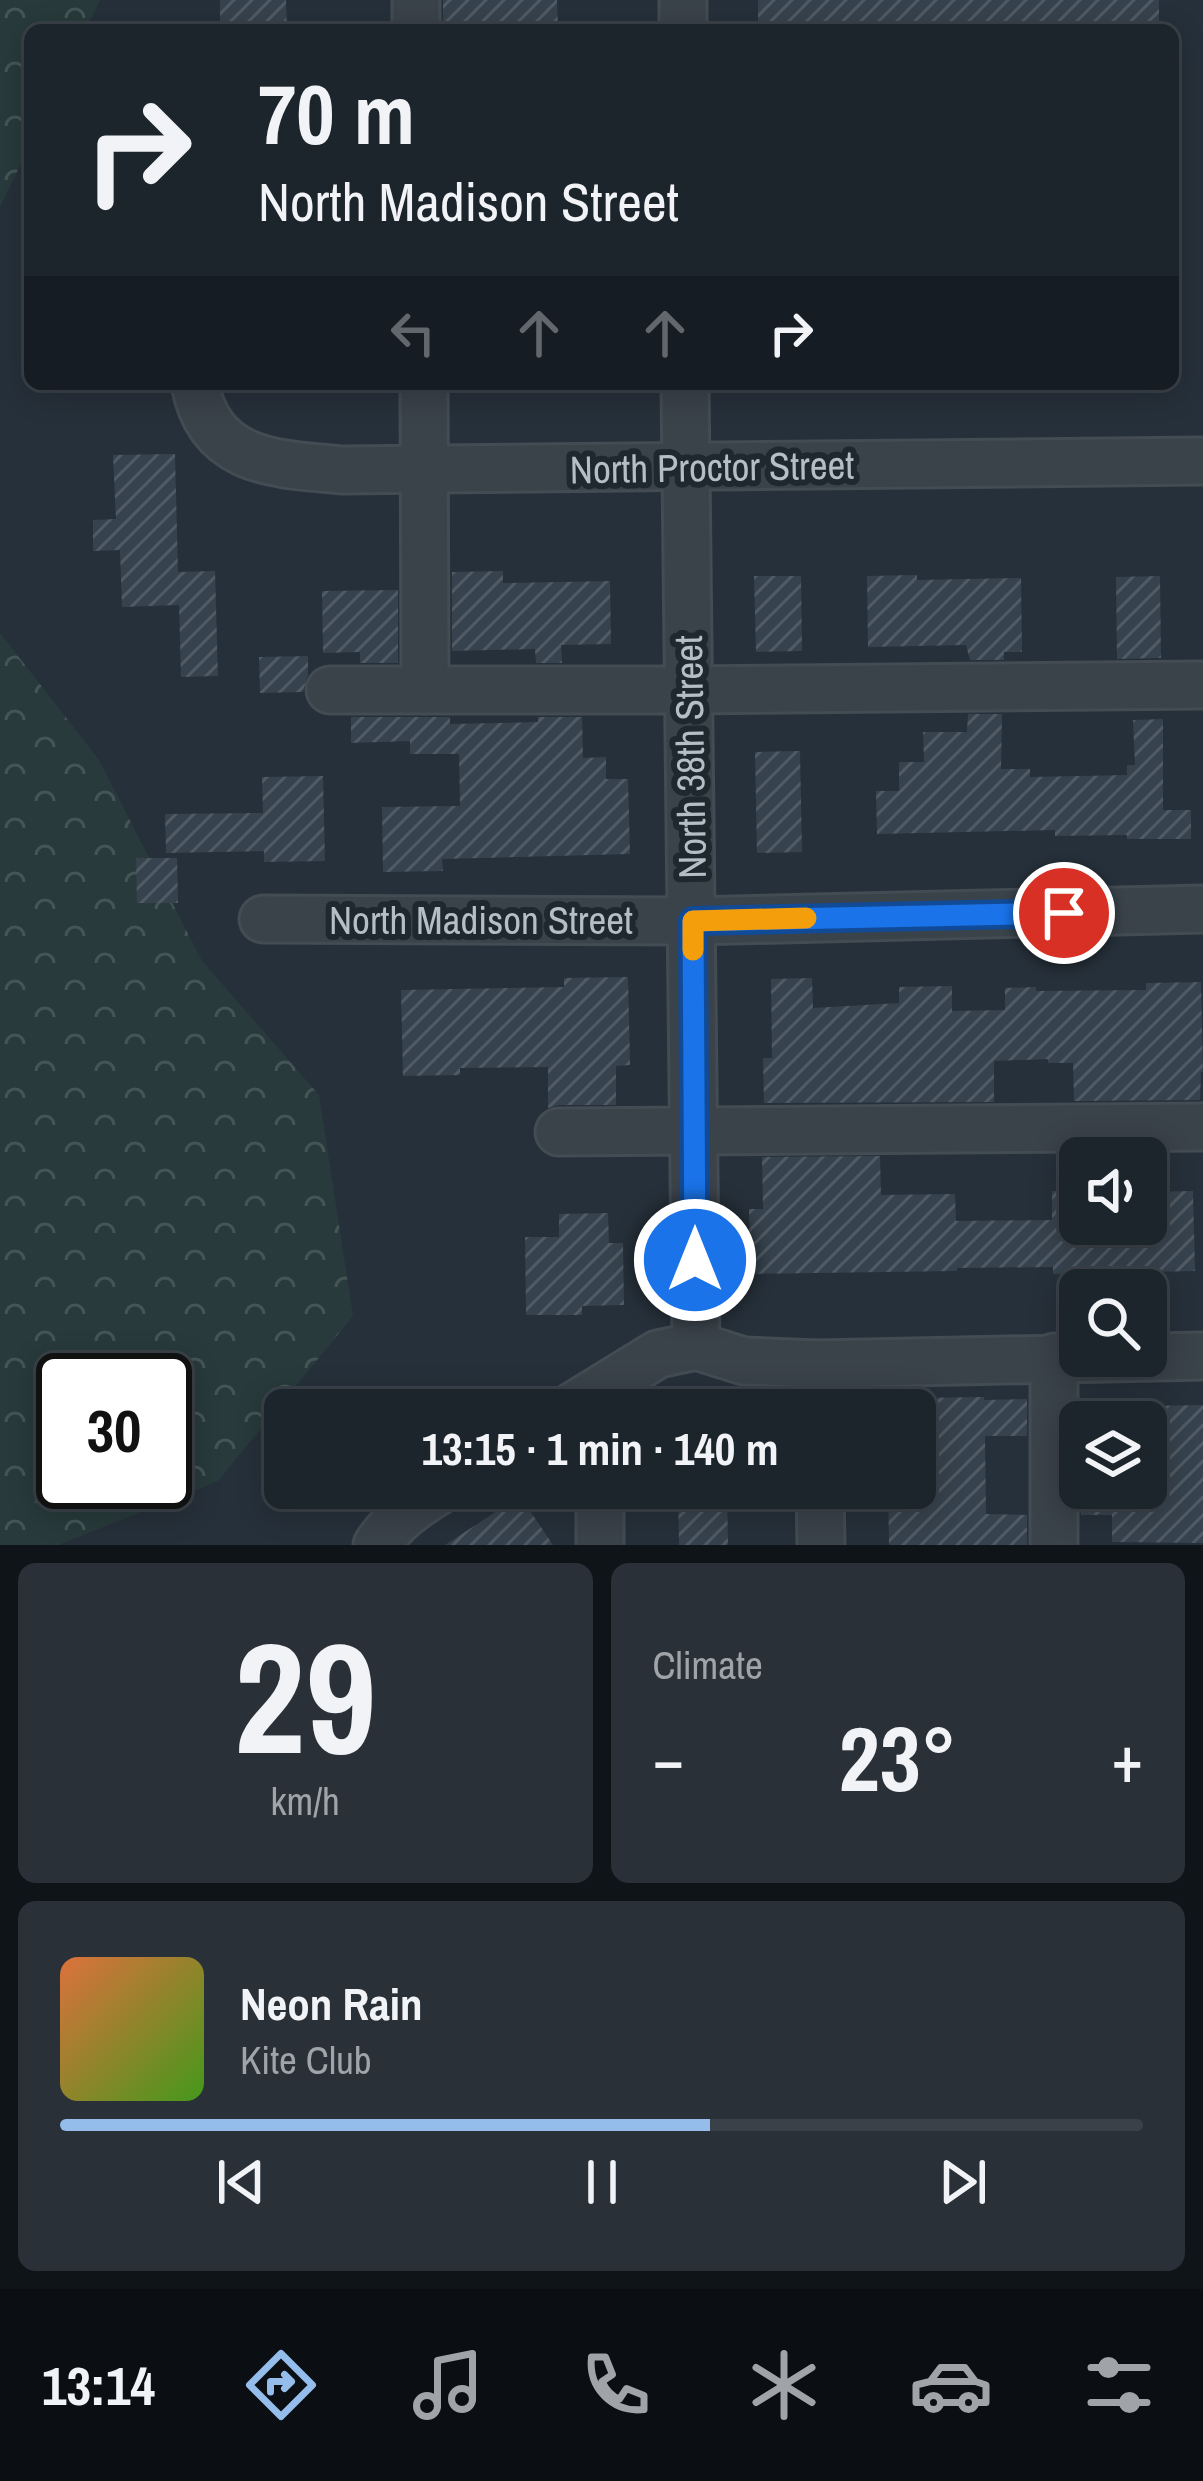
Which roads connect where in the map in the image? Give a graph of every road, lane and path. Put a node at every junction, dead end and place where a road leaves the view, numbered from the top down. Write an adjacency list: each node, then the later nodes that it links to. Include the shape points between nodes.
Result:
1 (196, 390): 6 (street, North Proctor Street, via 225,443 263,460)
2 (424, 390): 6 (street)
3 (685, 390): 5 (street, North 38th Street)
4 (1203, 461): 5 (street, North Proctor Street)
5 (686, 467): 6 (street, North Proctor Street); 10 (street, North 38th Street)
6 (425, 469): 9 (street)
7 (1203, 685): 10 (street)
8 (330, 690): 9 (street)
9 (424, 690): 10 (street)
10 (687, 690): 13 (street, North 38th Street)
11 (1203, 909): 13 (street, North Madison Street)
12 (263, 919): 13 (street, North Madison Street)
13 (693, 921): 16 (street, North 38th Street)
14 (1203, 1127): 16 (street)
15 (559, 1132): 16 (street)
16 (694, 1133): 17 (street, North 38th Street)
17 (696, 1346): 20 (street, via 743,1361); 21 (street, via 658,1354)
18 (1203, 1355): 19 (street)
19 (1054, 1357): 20 (street); 29 (street)
20 (818, 1364): 22 (street)
21 (608, 1389)
22 (819, 1389)
23 (410, 1509): 26 (street)
24 (600, 1509): 27 (street)
25 (820, 1509): 28 (street)
26 (377, 1545)
27 (600, 1545)
28 (821, 1545)
29 (1054, 1545)

